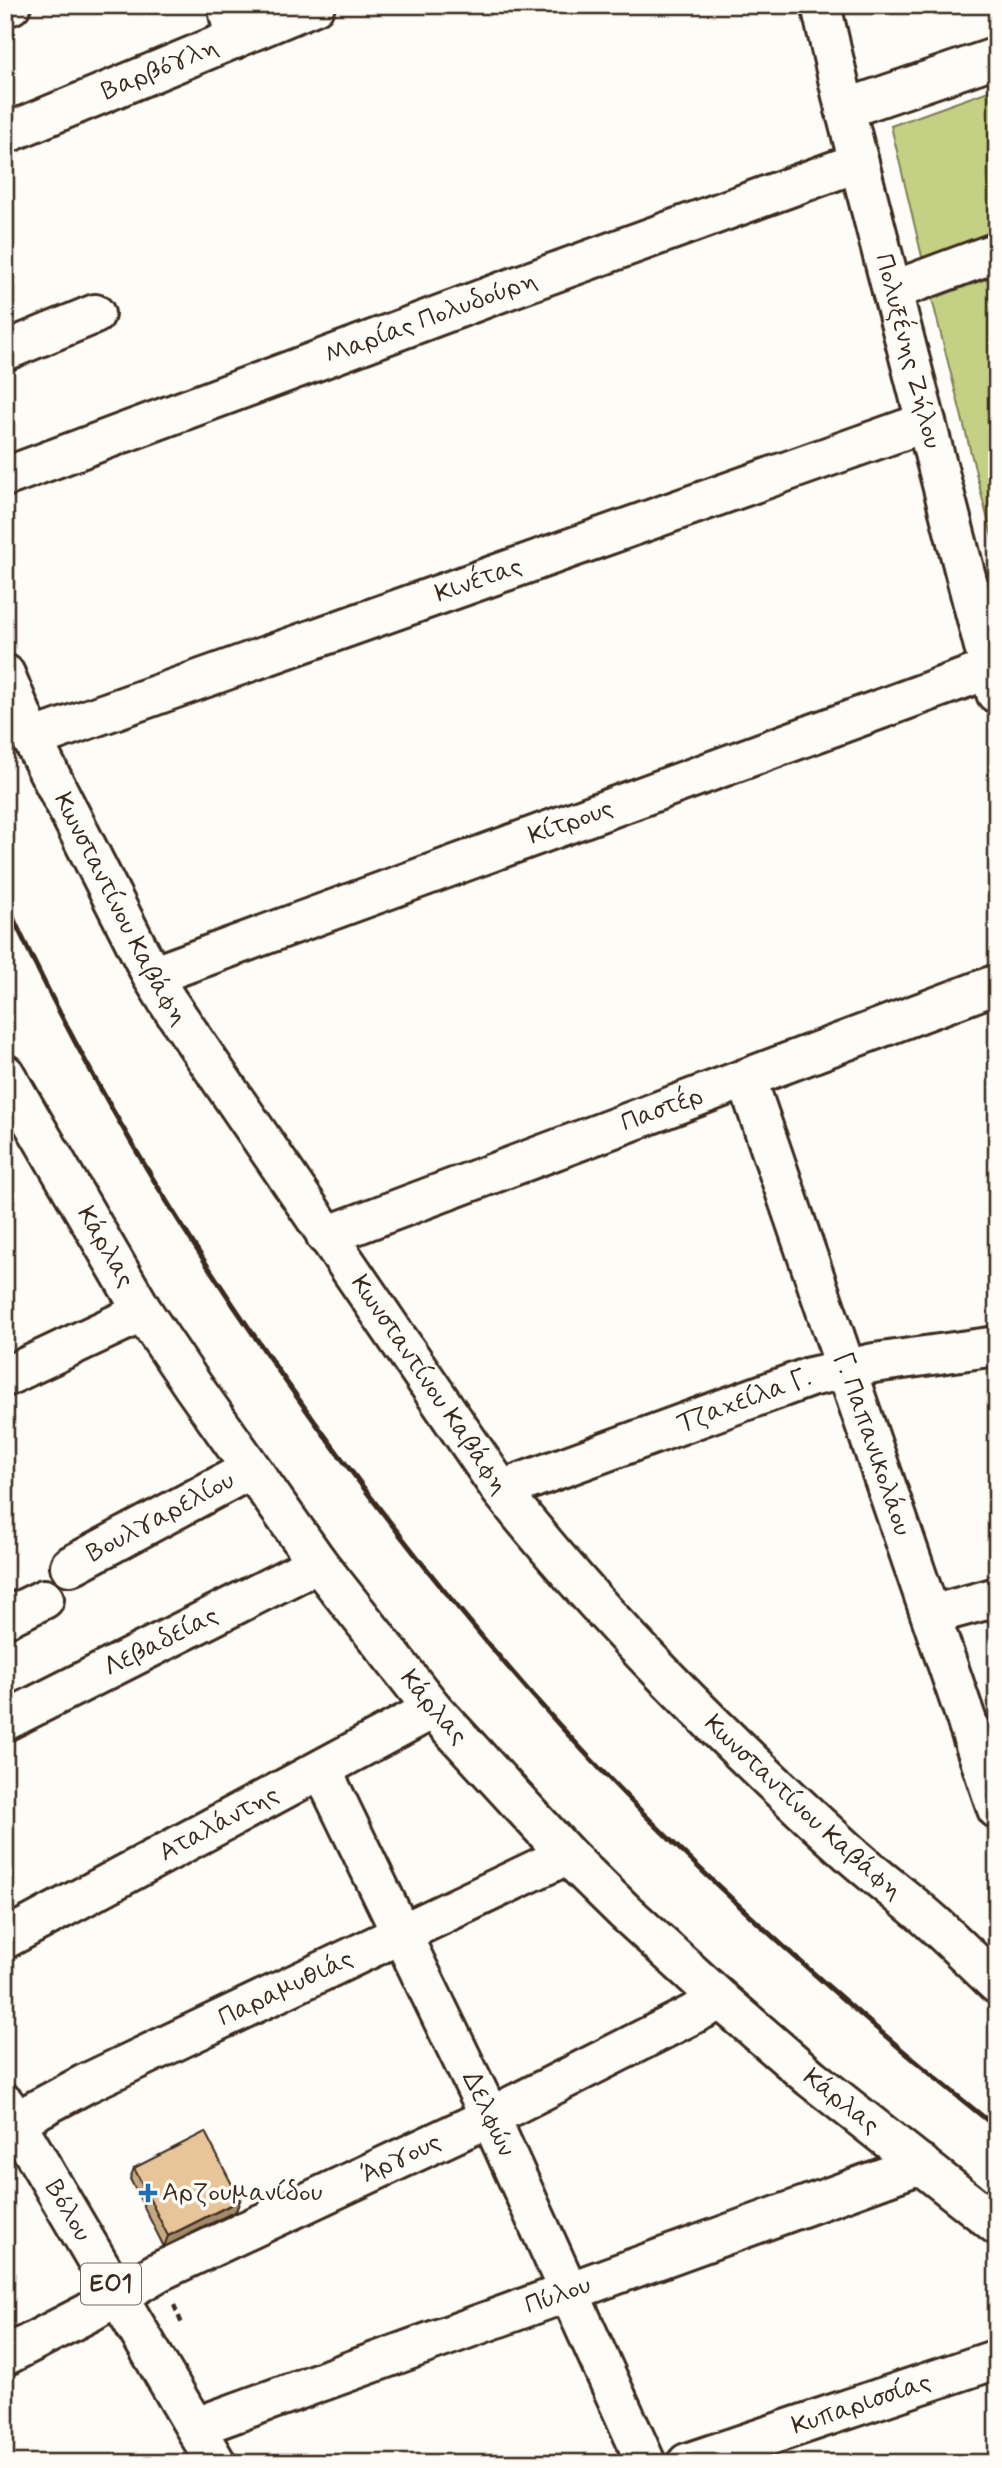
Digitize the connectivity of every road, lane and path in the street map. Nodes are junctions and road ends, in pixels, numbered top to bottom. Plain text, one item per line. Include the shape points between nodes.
1 (10, 5) edge
2 (315, 5) edge
3 (821, 5) edge
4 (5, 7) edge
5 (231, 22) edge
6 (997, 57) edge
7 (845, 109) junction
8 (5, 134) edge
9 (859, 162) junction
10 (997, 252) edge
11 (892, 290) junction
12 (95, 314) dead end
13 (5, 351) edge
14 (926, 422) junction
15 (5, 477) edge
16 (5, 674) edge
17 (993, 682) edge
18 (32, 739) junction
19 (152, 976) junction
20 (997, 984) edge
21 (5, 1074) edge
22 (747, 1080) junction
23 (326, 1236) junction
24 (143, 1311) junction
25 (997, 1346) edge
26 (847, 1368) junction
27 (5, 1377) edge
28 (251, 1469) junction
29 (501, 1490) junction
30 (318, 1563) junction
31 (69, 1566) dead end
32 (997, 1597) edge
33 (44, 1599) dead end
34 (931, 1615) junction
35 (5, 1618) edge
36 (433, 1709) junction
37 (5, 1721) edge
38 (322, 1770) junction
39 (997, 1809) edge
40 (568, 1855) junction
41 (401, 1935) junction
42 (5, 1940) edge
43 (997, 1984) edge
44 (721, 2000) junction
45 (490, 2116) junction
46 (9, 2117) edge
47 (921, 2164) junction
48 (997, 2225) edge
49 (570, 2294) junction
50 (118, 2296) junction
51 (5, 2356) edge
52 (997, 2359) edge
53 (196, 2427) junction
54 (216, 2463) edge
55 (646, 2463) edge
56 (687, 2463) edge

1 - 4 street
2 - 5 street, Βαρβόγλη
3 - 7 street, Πολυξένης Ζήλου
5 - 8 street, Βαρβόγλη
6 - 7 street
7 - 9 street, Πολυξένης Ζήλου
9 - 11 street, Πολυξένης Ζήλου
9 - 15 street, Μαρίας Πολυδούρη
10 - 11 street
11 - 14 street, Πολυξένης Ζήλου
12 - 13 street
14 - 17 street, Πολυξένης Ζήλου
14 - 18 street, Κινέτας
16 - 18 street, Κωνσταντίνου Καβάφη
17 - 19 street, Κίτρους
18 - 19 street, Κωνσταντίνου Καβάφη
19 - 23 street, Κωνσταντίνου Καβάφη
20 - 22 street, Παστέρ
21 - 24 street, Κάρλας
22 - 23 street, Παστέρ
22 - 26 street, Γ. Παπανικολάου
23 - 29 street, Κωνσταντίνου Καβάφη
24 - 27 street
24 - 28 street, Κάρλας
25 - 26 street, Τζαχείλα Γ.
26 - 29 street, Τζαχείλα Γ. via 810,1377
26 - 34 street, Γ. Παπανικολάου
28 - 30 street, Κάρλας
28 - 31 street, Βουλγαρελίου
29 - 43 street, Κωνσταντίνου Καβάφη via 557,1559 710,1720 849,1853
30 - 36 street, Κάρλας
30 - 37 street, Λεβαδείας
32 - 34 street
33 - 35 street
34 - 39 street, Γ. Παπανικολάου
36 - 38 street, Αταλάντης
36 - 40 street, Κάρλας
38 - 41 street, Δελφών
38 - 42 street, Αταλάντης
40 - 41 street, Παραμυθιάς
40 - 44 street, Κάρλας
41 - 45 street, Δελφών
41 - 46 street, Παραμυθιάς
44 - 45 street, Άργους
44 - 47 street, Κάρλας
45 - 49 street, Δελφών
45 - 50 street, Άργους via 158,2272
46 - 50 street, Βόλου / ΕΟ1
47 - 48 street, Κάρλας
47 - 49 street, Πύλου
49 - 53 street, Πύλου
49 - 55 street, Δελφών
50 - 51 street, Άργους
50 - 53 street, Βόλου / ΕΟ1
52 - 56 street, Κυπαρισσίας
53 - 54 street, Βόλου / ΕΟ1

